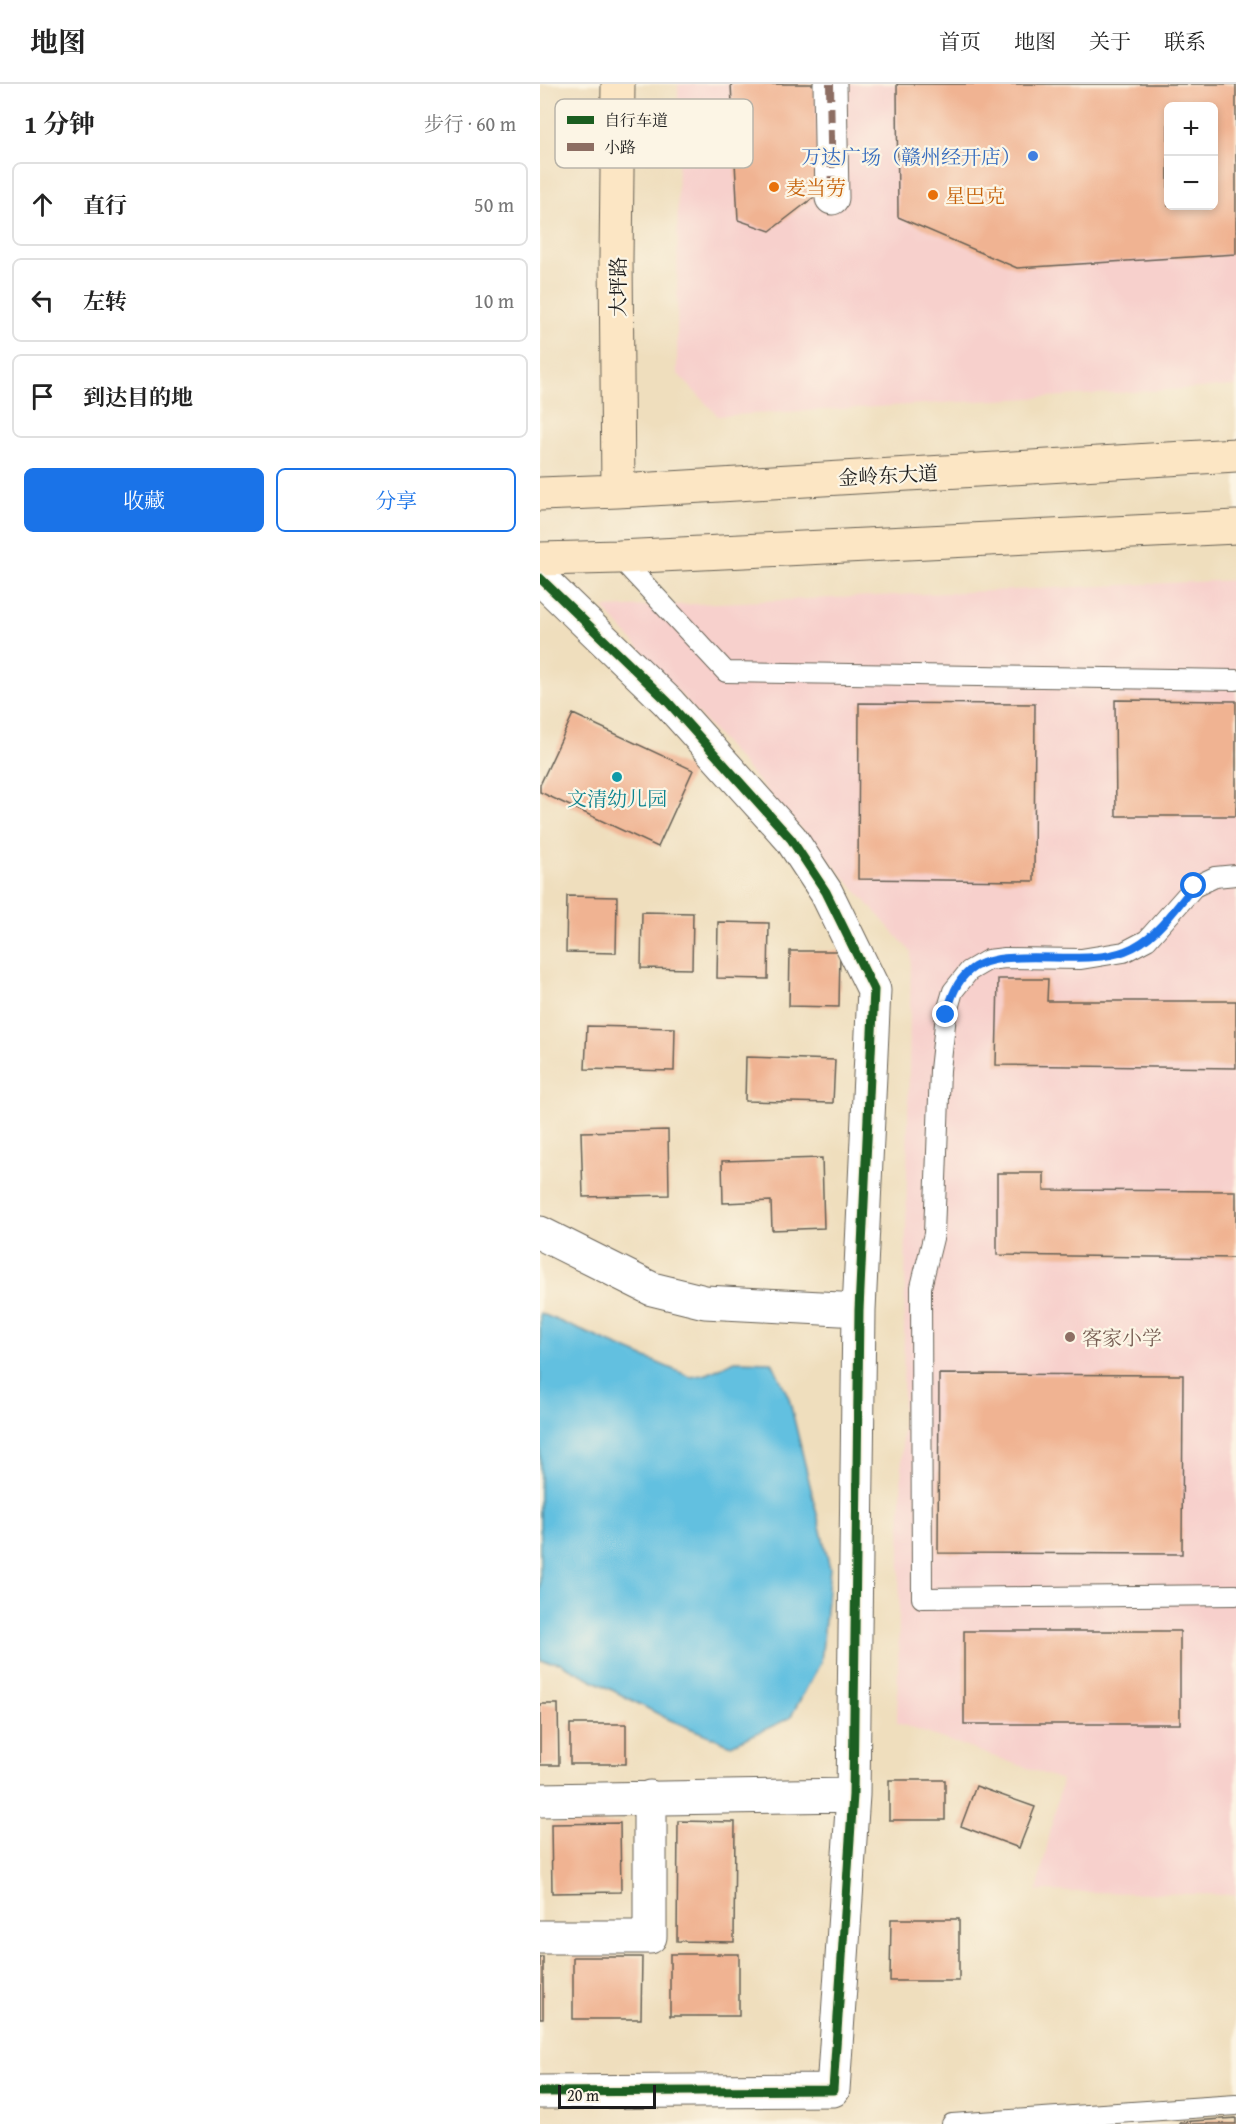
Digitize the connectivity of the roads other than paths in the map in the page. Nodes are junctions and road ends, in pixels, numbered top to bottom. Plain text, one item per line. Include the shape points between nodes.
1 (618, 84) edge
2 (830, 84) edge
3 (618, 99) edge
4 (617, 168) edge
5 (832, 198) dead end
6 (1236, 455) edge
7 (618, 491) junction
8 (540, 494) edge
9 (1236, 526) edge
10 (619, 557) junction
11 (540, 560) edge
12 (540, 578) edge
13 (1236, 680) edge
14 (1236, 875) edge
15 (540, 1233) edge
16 (859, 1310) junction
17 (1236, 1594) edge
18 (853, 1796) junction
19 (650, 1797) junction
20 (540, 1800) edge
21 (540, 1937) edge
22 (540, 2092) edge
23 (1236, 2105) edge
24 (952, 2124) edge

1 - 3 main road, 大坪路
2 - 5 street
4 - 7 main road, 大坪路
6 - 7 main road, 金岭东大道
7 - 8 main road, 金岭东大道
9 - 10 main road
10 - 11 main road
10 - 13 lane via 726,672
12 - 16 street via 668,702 791,839 826,892 874,990
14 - 17 lane via 1215,877 1194,886 1147,940 1124,952 1081,959 988,960 969,971 953,991 946,1015 940,1070 934,1234 921,1287 922,1598
15 - 16 street via 663,1292 705,1302
16 - 18 street
18 - 19 street
18 - 22 street via 833,2090
19 - 20 street
19 - 21 street via 650,1937
23 - 24 lane

